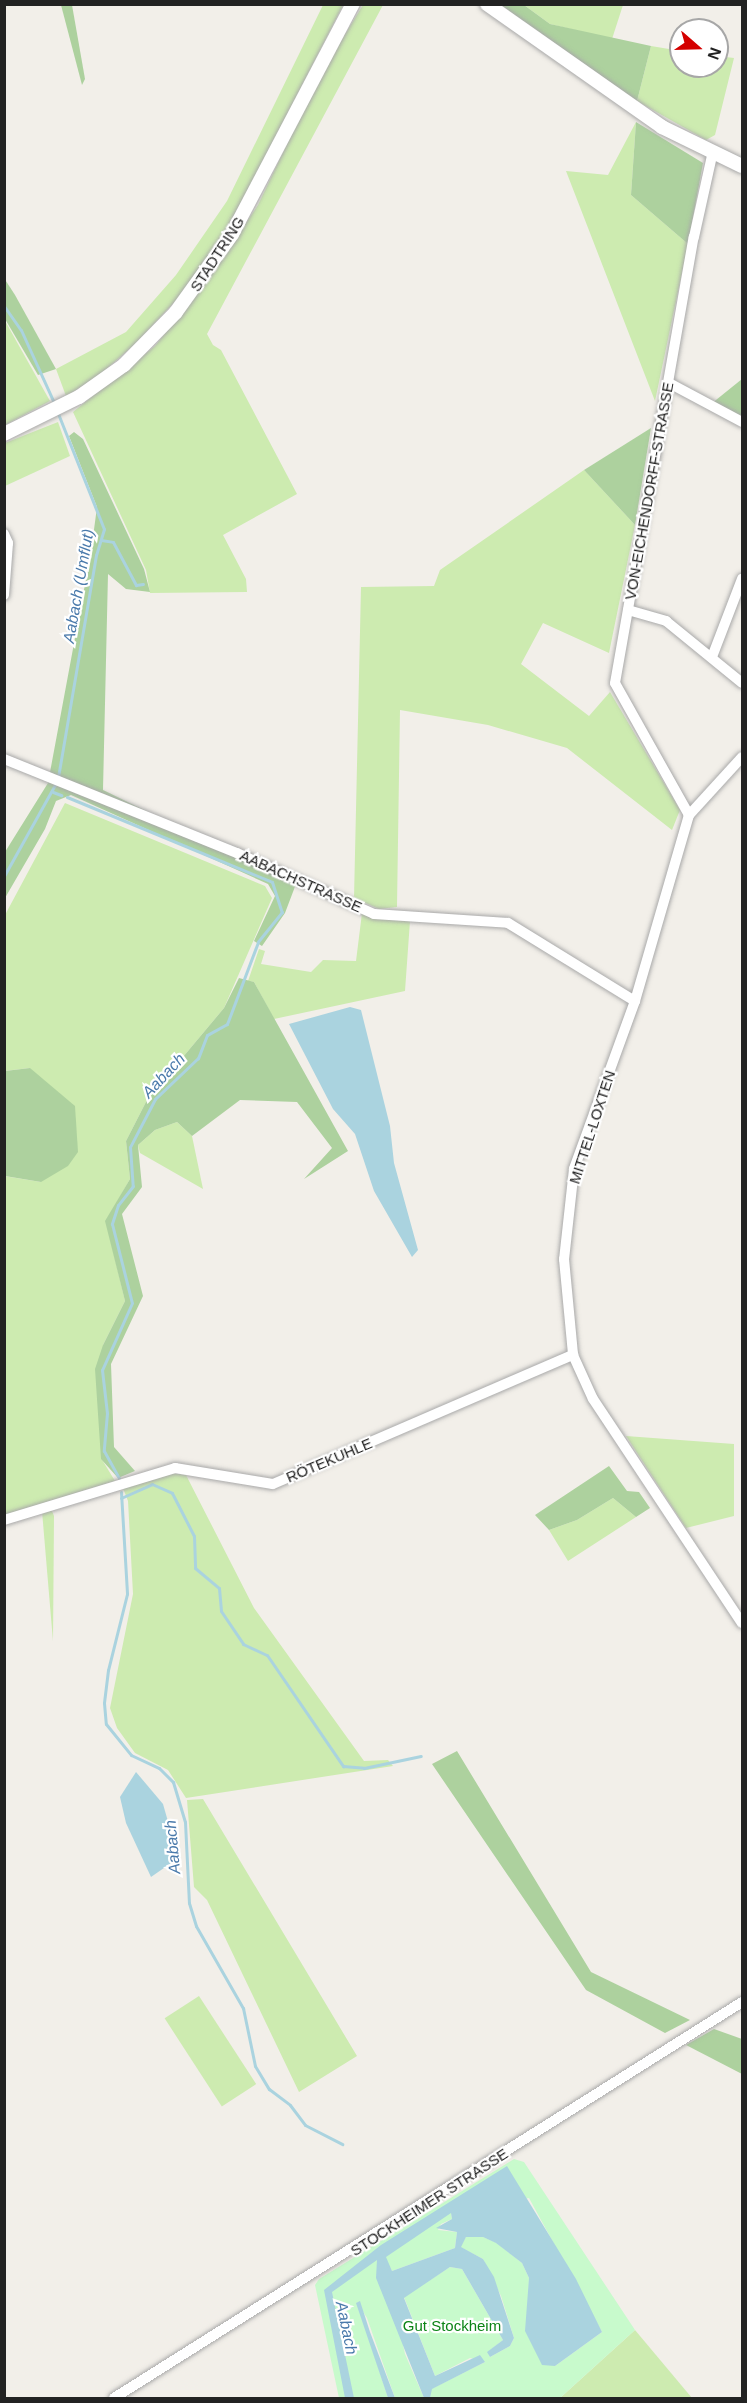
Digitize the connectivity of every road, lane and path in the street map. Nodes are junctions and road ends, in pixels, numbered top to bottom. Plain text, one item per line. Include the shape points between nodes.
1 (353, 4) edge
2 (487, 4) edge
3 (713, 151) junction
4 (742, 166) edge
5 (669, 383) junction
6 (742, 422) edge
7 (4, 434) edge
8 (4, 534) edge
9 (742, 579) edge
10 (4, 595) edge
11 (627, 610) junction
12 (712, 657) junction
13 (742, 683) edge
14 (742, 757) edge
15 (4, 759) edge
16 (689, 816) junction
17 (635, 1001) junction
18 (573, 1355) junction
19 (4, 1520) edge
20 (742, 1623) edge
21 (742, 2002) edge
22 (114, 2398) edge

1 - 7 street, STADTRING via 232,234 207,273 150,341 79,398
2 - 3 street via 662,127
3 - 4 street
3 - 5 street, VON-EICHENDORFF-STRASSE
5 - 6 street
5 - 11 street, VON-EICHENDORFF-STRASSE
8 - 10 street via 8,543
9 - 12 street
11 - 12 street via 666,621
11 - 16 street, VON-EICHENDORFF-STRASSE via 615,683
12 - 13 street
14 - 16 street, MITTEL-LOXTEN
15 - 17 street, AABACHSTRASSE via 374,914 508,923
16 - 17 street, MITTEL-LOXTEN
17 - 18 street, MITTEL-LOXTEN via 573,1179 564,1259
18 - 19 street, RÖTEKUHLE via 273,1484 175,1468
18 - 20 street, MITTEL-LOXTEN via 593,1399
21 - 22 street, STOCKHEIMER STRASSE

